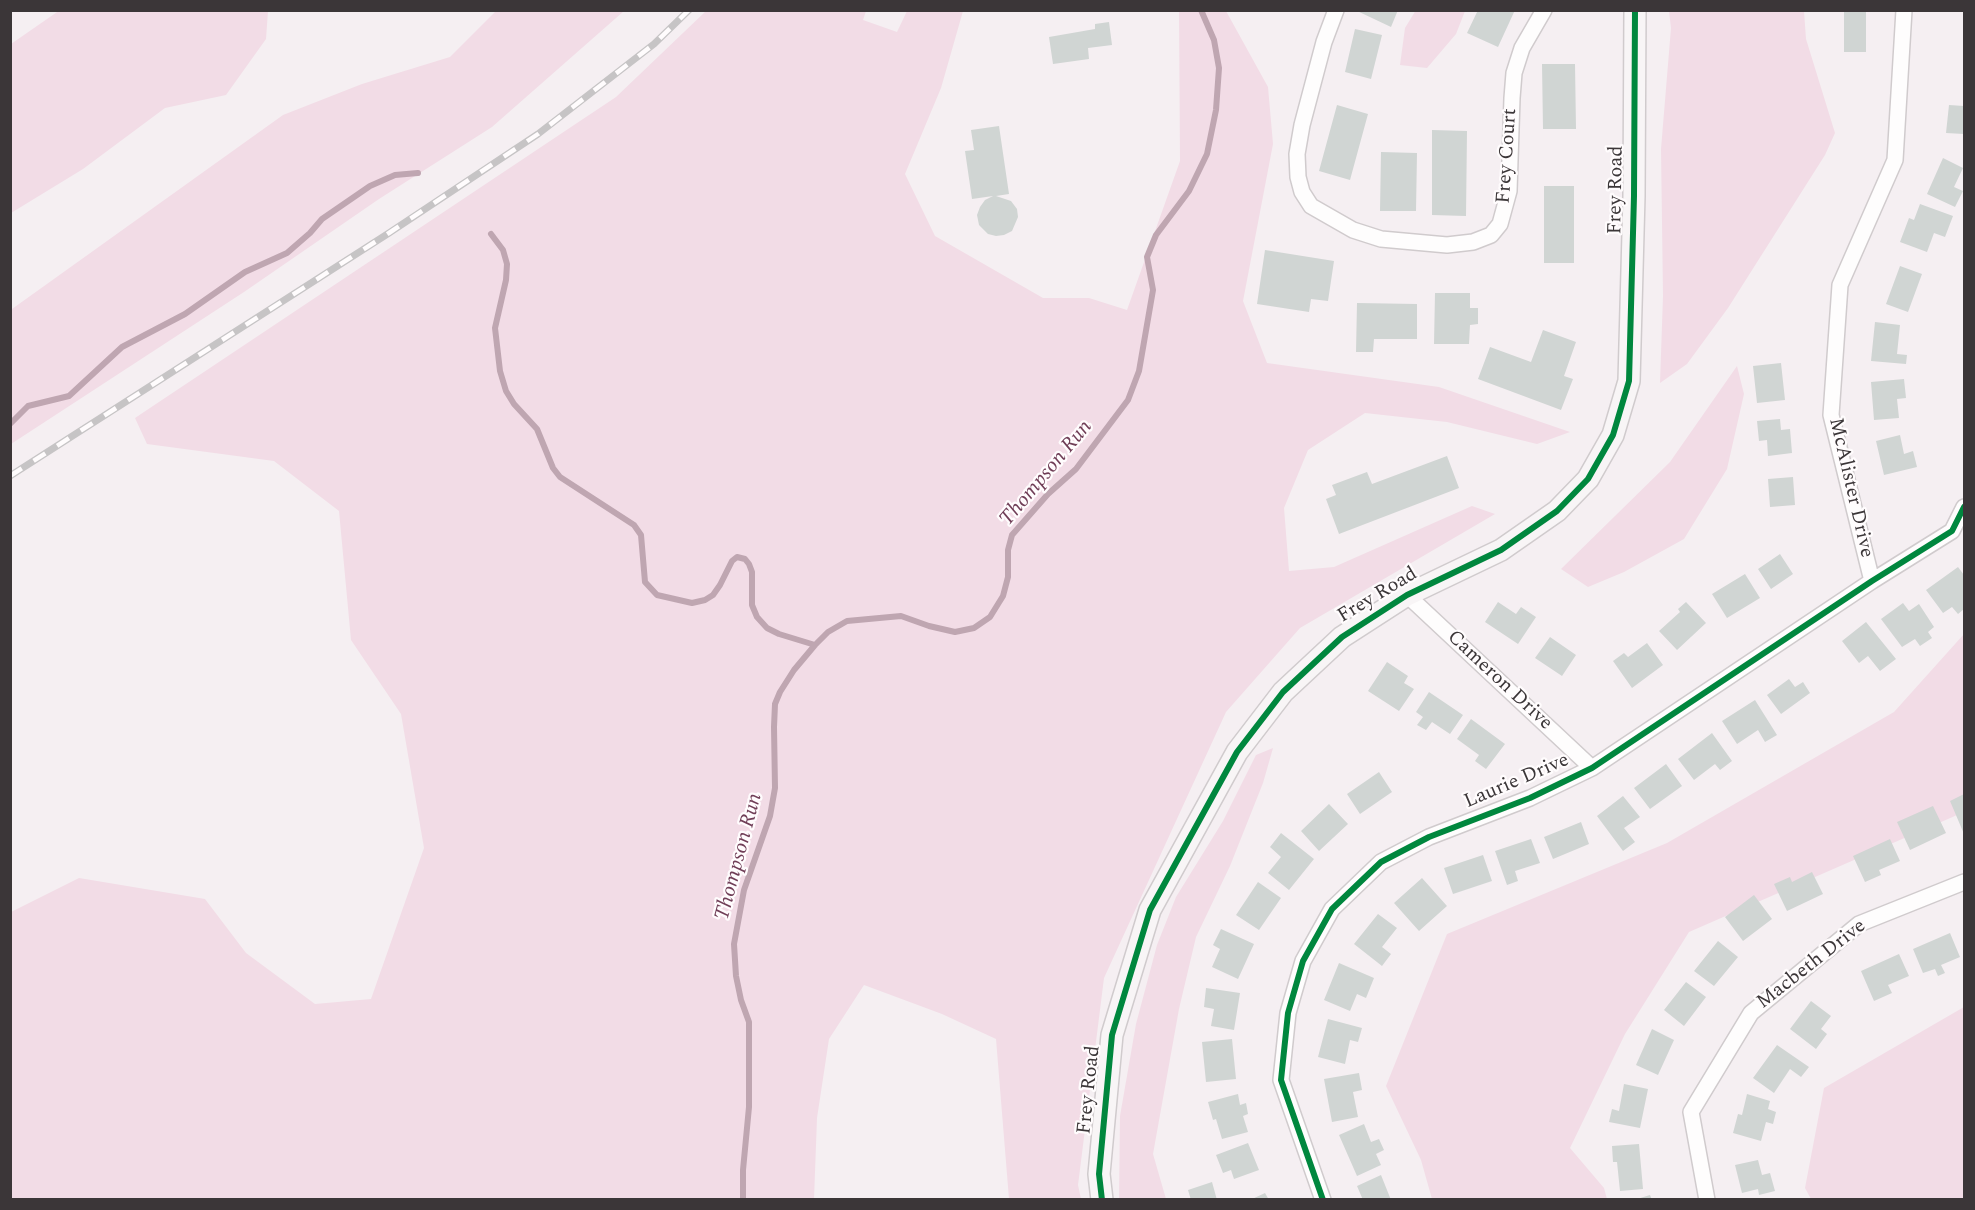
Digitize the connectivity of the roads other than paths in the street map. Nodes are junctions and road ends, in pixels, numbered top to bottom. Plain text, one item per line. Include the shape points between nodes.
1 (1336, 10) edge
2 (1544, 10) edge
3 (1635, 10) edge
4 (1904, 10) edge
5 (1965, 507) edge
6 (1872, 582) junction
7 (1407, 595) junction
8 (1592, 768) junction
9 (1965, 882) edge
10 (1102, 1200) edge
11 (1323, 1200) edge
12 (1707, 1200) edge

1 - 2 street, Frey Court via 1302,124 1297,154 1302,192 1311,206 1353,230 1381,239 1447,245 1491,235 1500,224 1509,191 1515,73 1522,48
3 - 7 street, Frey Road via 1629,381 1613,435 1588,479 1557,510 1501,550
4 - 6 street, McAlister Drive via 1895,159 1840,285 1831,415
5 - 6 street, Laurie Drive via 1952,531
6 - 8 street, Laurie Drive
7 - 8 street, Cameron Drive
7 - 10 street, Frey Road via 1342,637 1283,692 1237,752 1150,910 1112,1035 1099,1174
8 - 11 street, Laurie Drive via 1530,798 1429,837 1381,862 1332,909 1303,961 1288,1013 1281,1080
9 - 12 street, Macbeth Drive via 1859,924 1751,1012 1691,1112

